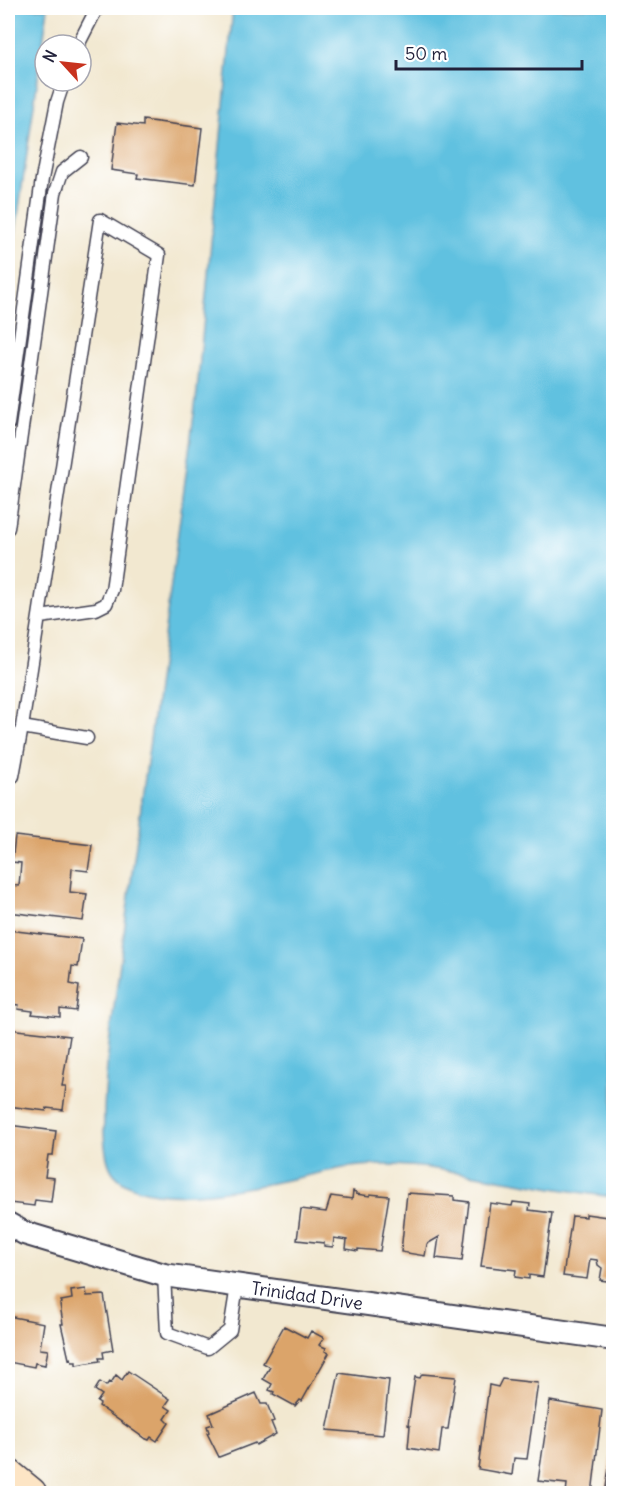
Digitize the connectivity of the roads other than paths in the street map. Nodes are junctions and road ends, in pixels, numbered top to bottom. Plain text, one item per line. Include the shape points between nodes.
1 (97, 8) edge
2 (84, 33) edge
3 (60, 93) edge
4 (81, 157) dead end
5 (8, 424) edge
6 (8, 528) edge
7 (40, 616) junction
8 (22, 727) junction
9 (87, 738) dead end
10 (8, 778) edge
11 (8, 1224) edge
12 (164, 1275) junction
13 (237, 1286) junction
14 (614, 1339) edge
15 (8, 1476) edge
16 (30, 1494) edge

1 - 2 lane
3 - 5 lane via 42,179
4 - 6 lane via 62,172 55,193
7 - 7 lane via 96,609 106,604 112,590 159,255 100,220
7 - 8 lane
8 - 9 lane
8 - 10 lane via 13,776
11 - 12 street, Trinidad Drive via 24,1233
12 - 13 street, Trinidad Drive
12 - 13 lane via 167,1333 208,1348 230,1330
13 - 14 street, Trinidad Drive
15 - 16 street

